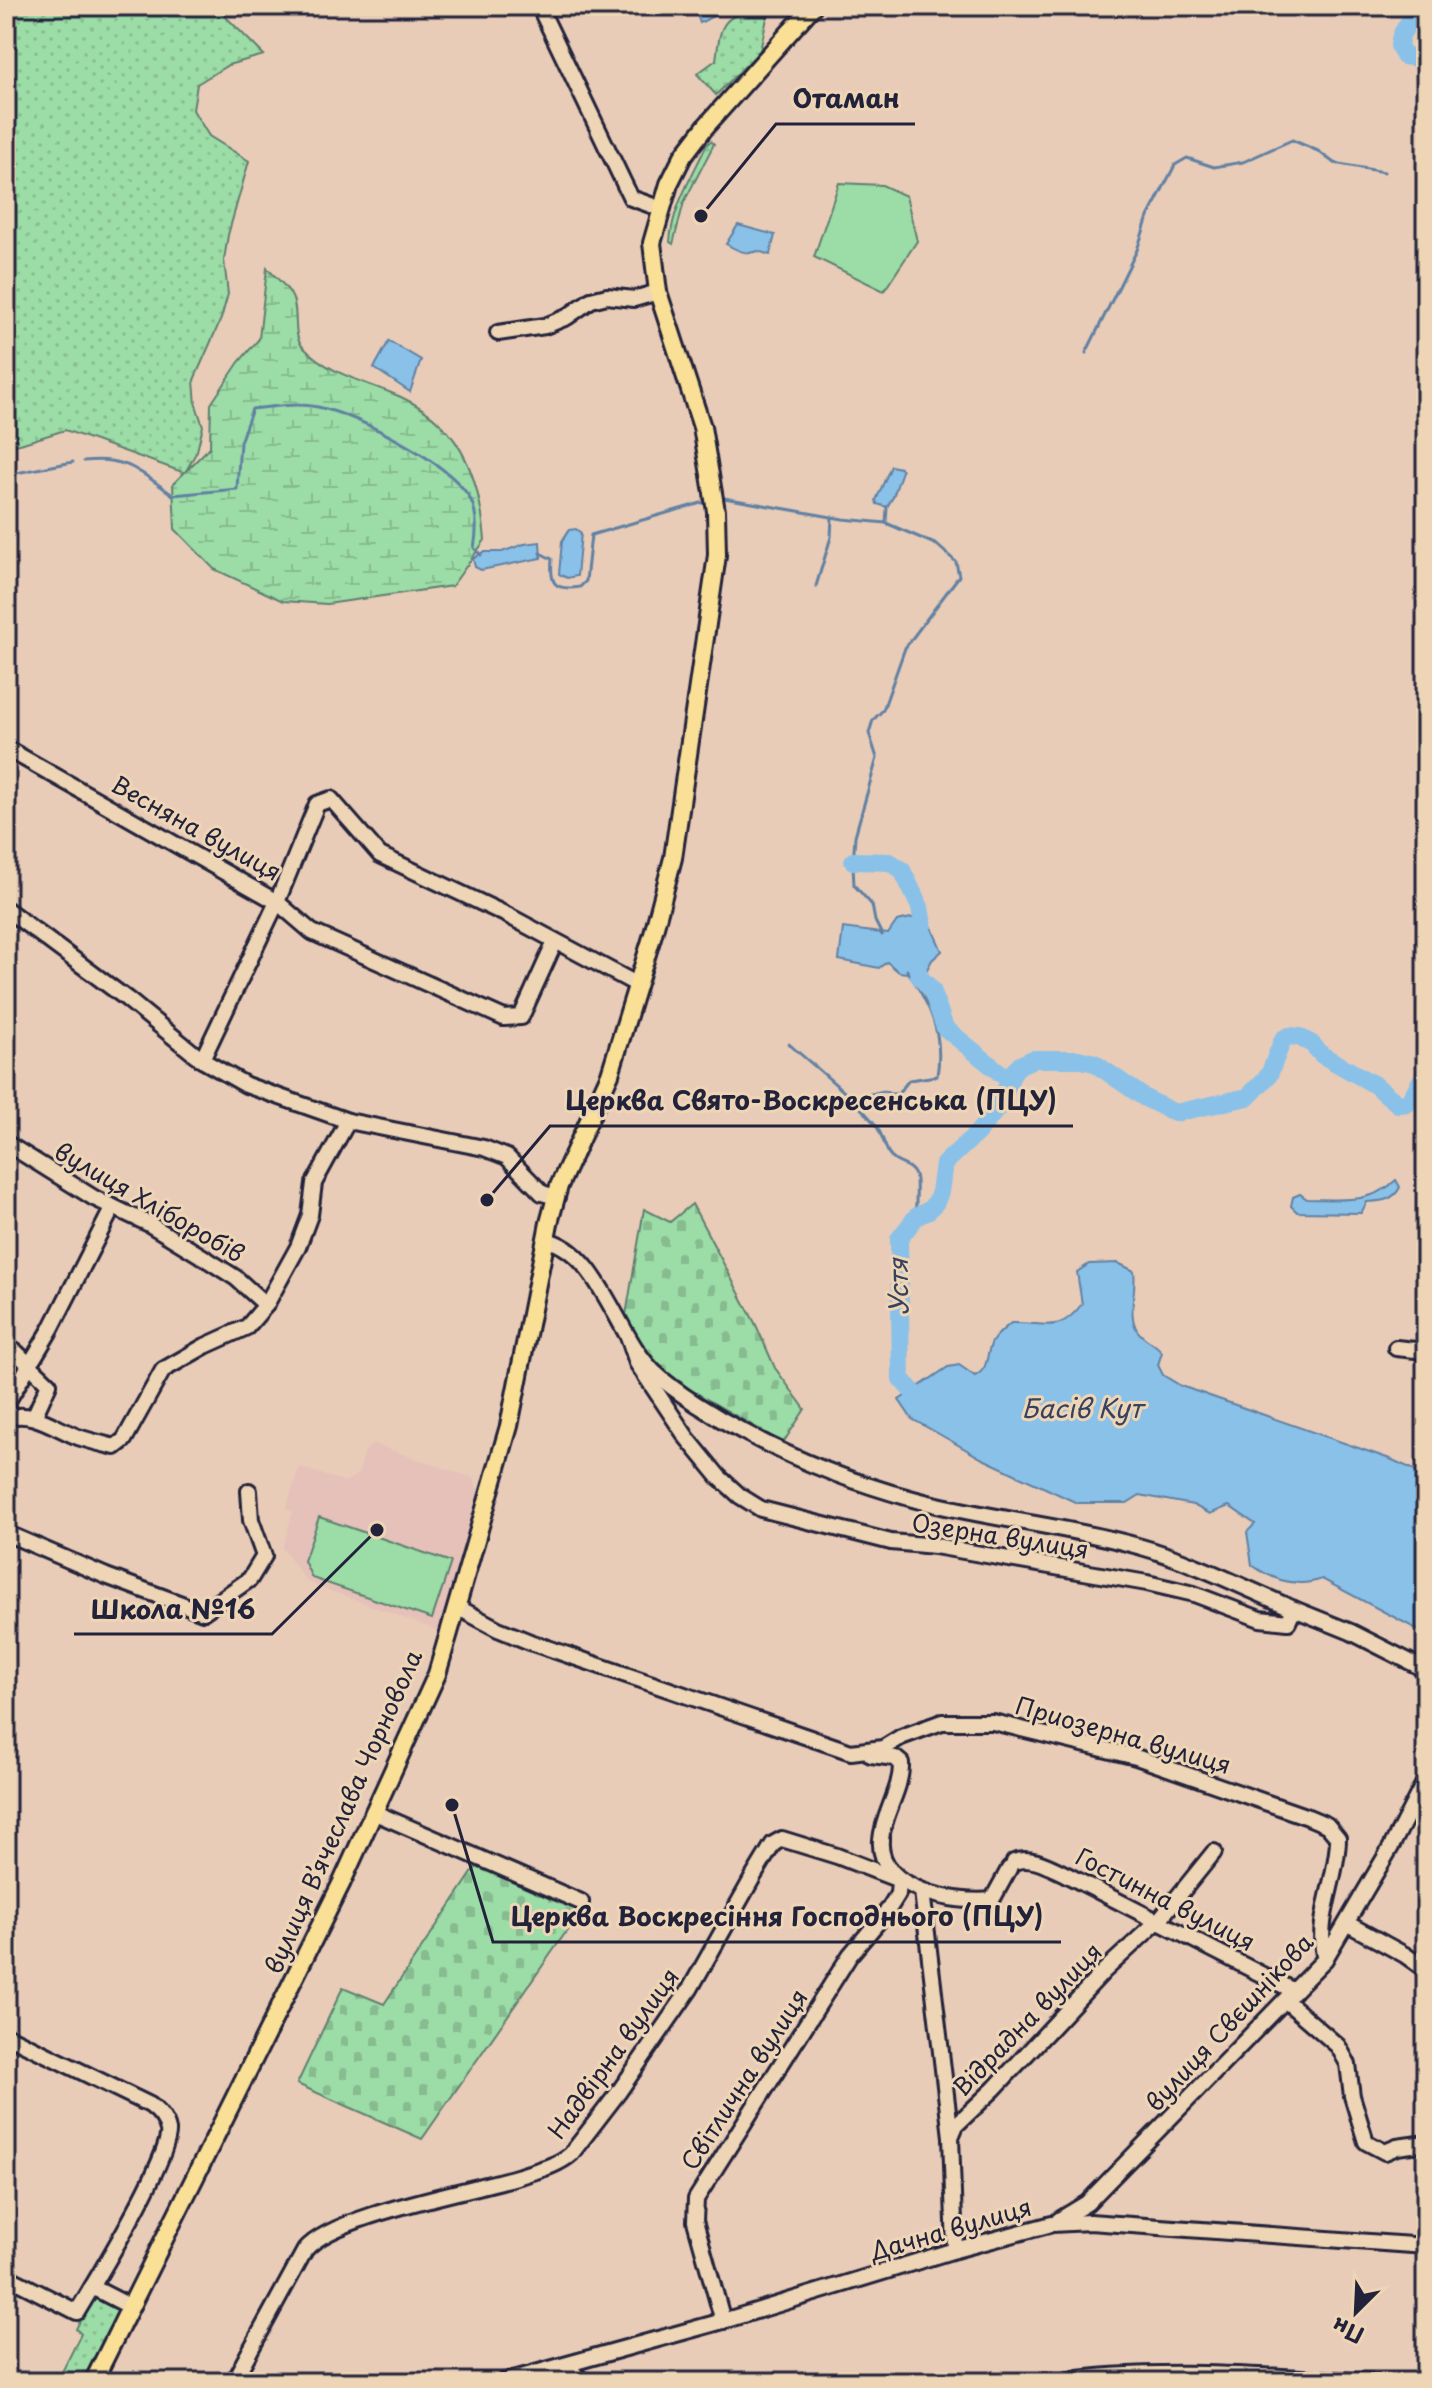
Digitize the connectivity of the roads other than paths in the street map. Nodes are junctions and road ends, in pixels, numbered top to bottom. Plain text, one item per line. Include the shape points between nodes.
1 (539, 6) edge
2 (813, 6) edge
3 (662, 209) junction
4 (658, 292) junction
5 (498, 333) dead end
6 (6, 748) edge
7 (277, 902) junction
8 (6, 909) edge
9 (555, 942) junction
10 (638, 985) junction
11 (202, 1060) junction
12 (348, 1121) junction
13 (6, 1143) edge
14 (556, 1197) junction
15 (113, 1207) junction
16 (546, 1240) junction
17 (266, 1305) junction
18 (629, 1339) junction
19 (6, 1346) edge
20 (1396, 1348) dead end
21 (1426, 1351) edge
22 (28, 1364) junction
23 (6, 1404) edge
24 (34, 1417) junction
25 (6, 1418) edge
26 (249, 1491) dead end
27 (6, 1533) edge
28 (457, 1607) junction
29 (1294, 1609) junction
30 (1426, 1670) edge
31 (851, 1752) junction
32 (1426, 1779) edge
33 (373, 1812) junction
34 (1214, 1852) dead end
35 (899, 1880) junction
36 (922, 1891) junction
37 (581, 1902) dead end
38 (1159, 1920) junction
39 (1348, 1924) junction
40 (1325, 1959) junction
41 (1426, 1970) edge
42 (1290, 1996) junction
43 (6, 2035) edge
44 (951, 2137) junction
45 (1426, 2143) edge
46 (1052, 2224) junction
47 (1426, 2246) edge
48 (955, 2250) junction
49 (6, 2276) edge
50 (92, 2287) junction
51 (131, 2307) junction
52 (723, 2321) junction
53 (568, 2365) junction
54 (93, 2382) edge
55 (233, 2382) edge
56 (503, 2382) edge
57 (586, 2382) edge
58 (1054, 2382) edge
59 (1375, 2382) edge

1 - 3 street via 631,198
2 - 3 main road, вулиця Вʼячеслава Чорновола via 683,156
3 - 4 main road, вулиця Вʼячеслава Чорновола via 652,243
4 - 5 street via 634,299 591,300 545,326
4 - 10 main road, вулиця Вʼячеслава Чорновола via 702,427 716,511 717,555 673,858
6 - 7 street, Весняна вулиця
7 - 9 street via 312,932 504,1018 521,1017
7 - 9 street, Весняна вулиця via 317,804 331,799 380,855
7 - 11 street
8 - 11 street
9 - 10 street, Весняна вулиця
10 - 14 main road, вулиця Вʼячеслава Чорновола via 610,1074
11 - 12 street via 246,1085
12 - 14 street via 484,1148 507,1157 542,1193
12 - 17 street via 314,1183 298,1247
13 - 15 street, вулиця Хліборобів
14 - 16 main road, вулиця Вʼячеслава Чорновола
15 - 17 street, вулиця Хліборобів via 236,1278
15 - 22 street
16 - 18 street via 561,1243 589,1272
16 - 28 main road, вулиця Вʼячеслава Чорновола via 509,1426
17 - 24 street via 247,1327 163,1370 115,1447
18 - 29 street via 653,1371 707,1410 841,1477 914,1499 1138,1546
18 - 29 street, Озерна вулиця via 637,1363 687,1438 719,1477 761,1509 891,1542 1194,1594 1260,1619 1288,1622
19 - 22 street
20 - 21 street
22 - 23 street
22 - 24 street via 49,1384
24 - 25 street
26 - 27 street via 251,1520 264,1556 250,1579 203,1612
28 - 31 street via 530,1642
28 - 33 main road, вулиця Вʼячеслава Чорновола via 430,1692
29 - 30 street
31 - 35 street via 901,1763 881,1838 883,1858
31 - 40 street, Приозерна вулиця via 883,1748 942,1722 993,1722 1136,1757 1327,1825 1338,1838 1338,1855 1321,1944
32 - 39 street, вулиця Свєшнікова
33 - 37 street
33 - 51 main road, вулиця Вʼячеслава Чорновола
34 - 38 street, Відрадна вулиця
35 - 36 street, Гостинна вулиця
35 - 52 street, Світлична вулиця via 888,1910 850,1955 696,2199 695,2221
35 - 55 street, Надвірна вулиця via 782,1839 773,1844 696,1979 571,2154 562,2162 499,2183 327,2231 305,2250
36 - 38 street, Гостинна вулиця via 992,1900 1012,1866 1029,1860
36 - 44 street
38 - 42 street, Гостинна вулиця
38 - 44 street, Відрадна вулиця via 956,2125
39 - 40 street, вулиця Свєшнікова
39 - 41 street
40 - 42 street, вулиця Свєшнікова
42 - 45 street, Гостинна вулиця via 1338,2046 1348,2064 1366,2142 1385,2152
42 - 46 street, вулиця Свєшнікова via 1087,2203
43 - 50 street via 150,2105 168,2130 155,2169
44 - 48 street
46 - 47 street, Дачна вулиця via 1090,2222
46 - 48 street, Дачна вулиця
48 - 52 street, Дачна вулиця
49 - 50 street via 77,2312
50 - 51 street
51 - 54 main road, вулиця Вʼячеслава Чорновола
52 - 53 street, Дачна вулиця
53 - 56 street, Дачна вулиця
53 - 57 street
58 - 59 street via 1167,2373

